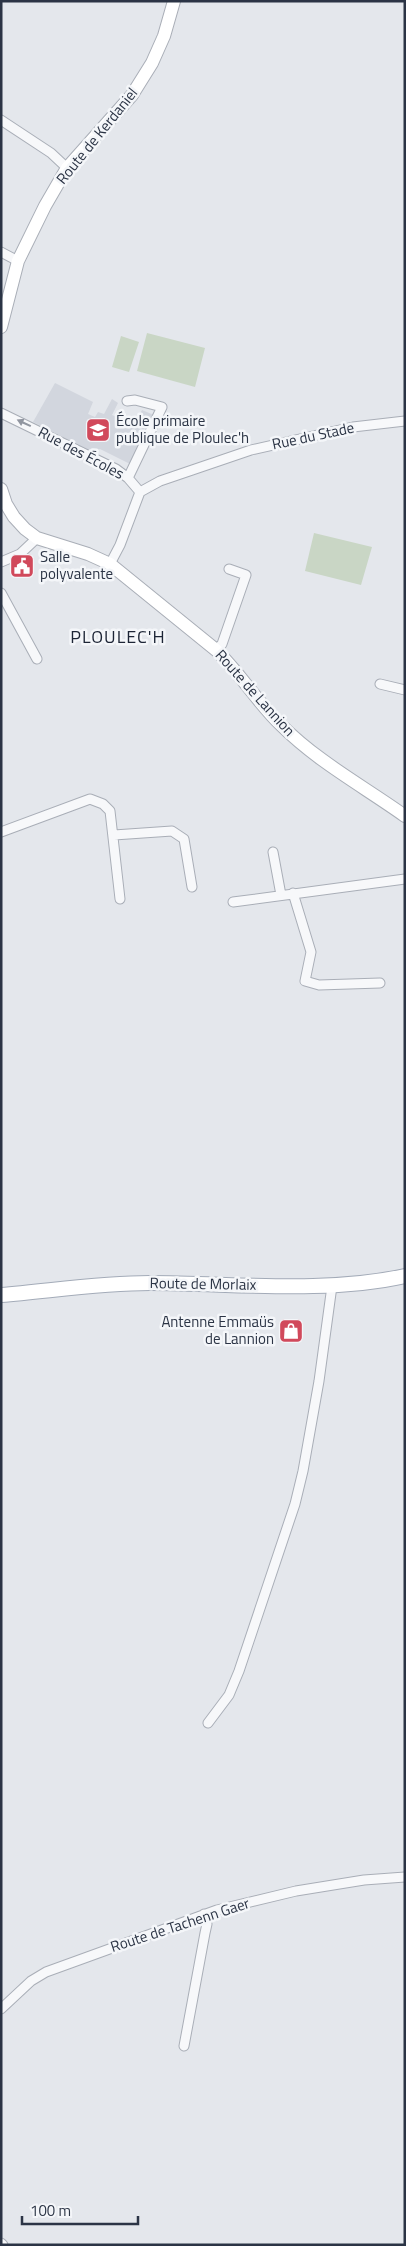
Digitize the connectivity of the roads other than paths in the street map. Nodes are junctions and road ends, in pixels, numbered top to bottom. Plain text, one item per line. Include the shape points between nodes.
1 (174, 1) edge
2 (1, 120) edge
3 (67, 168) junction
4 (1, 252) edge
5 (18, 261) junction
6 (1, 327) edge
7 (127, 401) dead end
8 (1, 412) edge
9 (405, 421) edge
10 (128, 478) junction
11 (1, 489) edge
12 (140, 492) junction
13 (37, 538) junction
14 (1, 562) edge
15 (110, 564) junction
16 (229, 569) dead end
17 (1, 593) edge
18 (216, 650) junction
19 (37, 659) dead end
20 (380, 684) dead end
21 (405, 690) edge
22 (405, 816) edge
23 (1, 832) edge
24 (114, 835) junction
25 (273, 852) dead end
26 (405, 879) edge
27 (192, 887) dead end
28 (293, 893) junction
29 (281, 895) junction
30 (120, 899) dead end
31 (233, 902) dead end
32 (380, 983) dead end
33 (405, 1276) edge
34 (332, 1286) junction
35 (1, 1295) edge
36 (208, 1723) dead end
37 (405, 1877) edge
38 (204, 1914) junction
39 (1, 2009) edge
40 (184, 2046) dead end

1 - 3 street, Route de Kerdaniel via 164,36 149,69 132,94
2 - 3 street via 51,153
3 - 5 street, Route de Kerdaniel
4 - 5 street
5 - 6 street, Route de Kerdaniel
7 - 10 street via 162,407
10 -> 8 street, Rue des Écoles
9 - 12 street, Rue du Stade via 353,427 251,450 160,481
10 - 12 street, Rue des Écoles
11 - 13 street via 14,517
12 - 15 street
13 - 14 street via 20,554
13 - 15 street, Route de Lannion
15 - 18 street, Route de Lannion
16 - 18 street via 246,575 222,644
17 - 19 street
18 - 22 street, Route de Lannion via 280,725 354,784
20 - 21 street
23 - 24 street via 90,799 110,811
24 - 27 street via 172,831 184,839
24 - 30 street
25 - 29 street
26 - 28 street
28 - 29 street
28 - 32 street via 311,952 305,981 319,985
29 - 31 street
33 - 34 main road, Route de Morlaix
34 - 35 main road, Route de Morlaix via 147,1283
34 - 36 street via 309,1442 295,1504 239,1671 229,1696
37 - 38 street, Route de Tachenn Gaer via 296,1891
38 - 39 street, Route de Tachenn Gaer via 46,1972 31,1981
38 - 40 street via 207,1924

